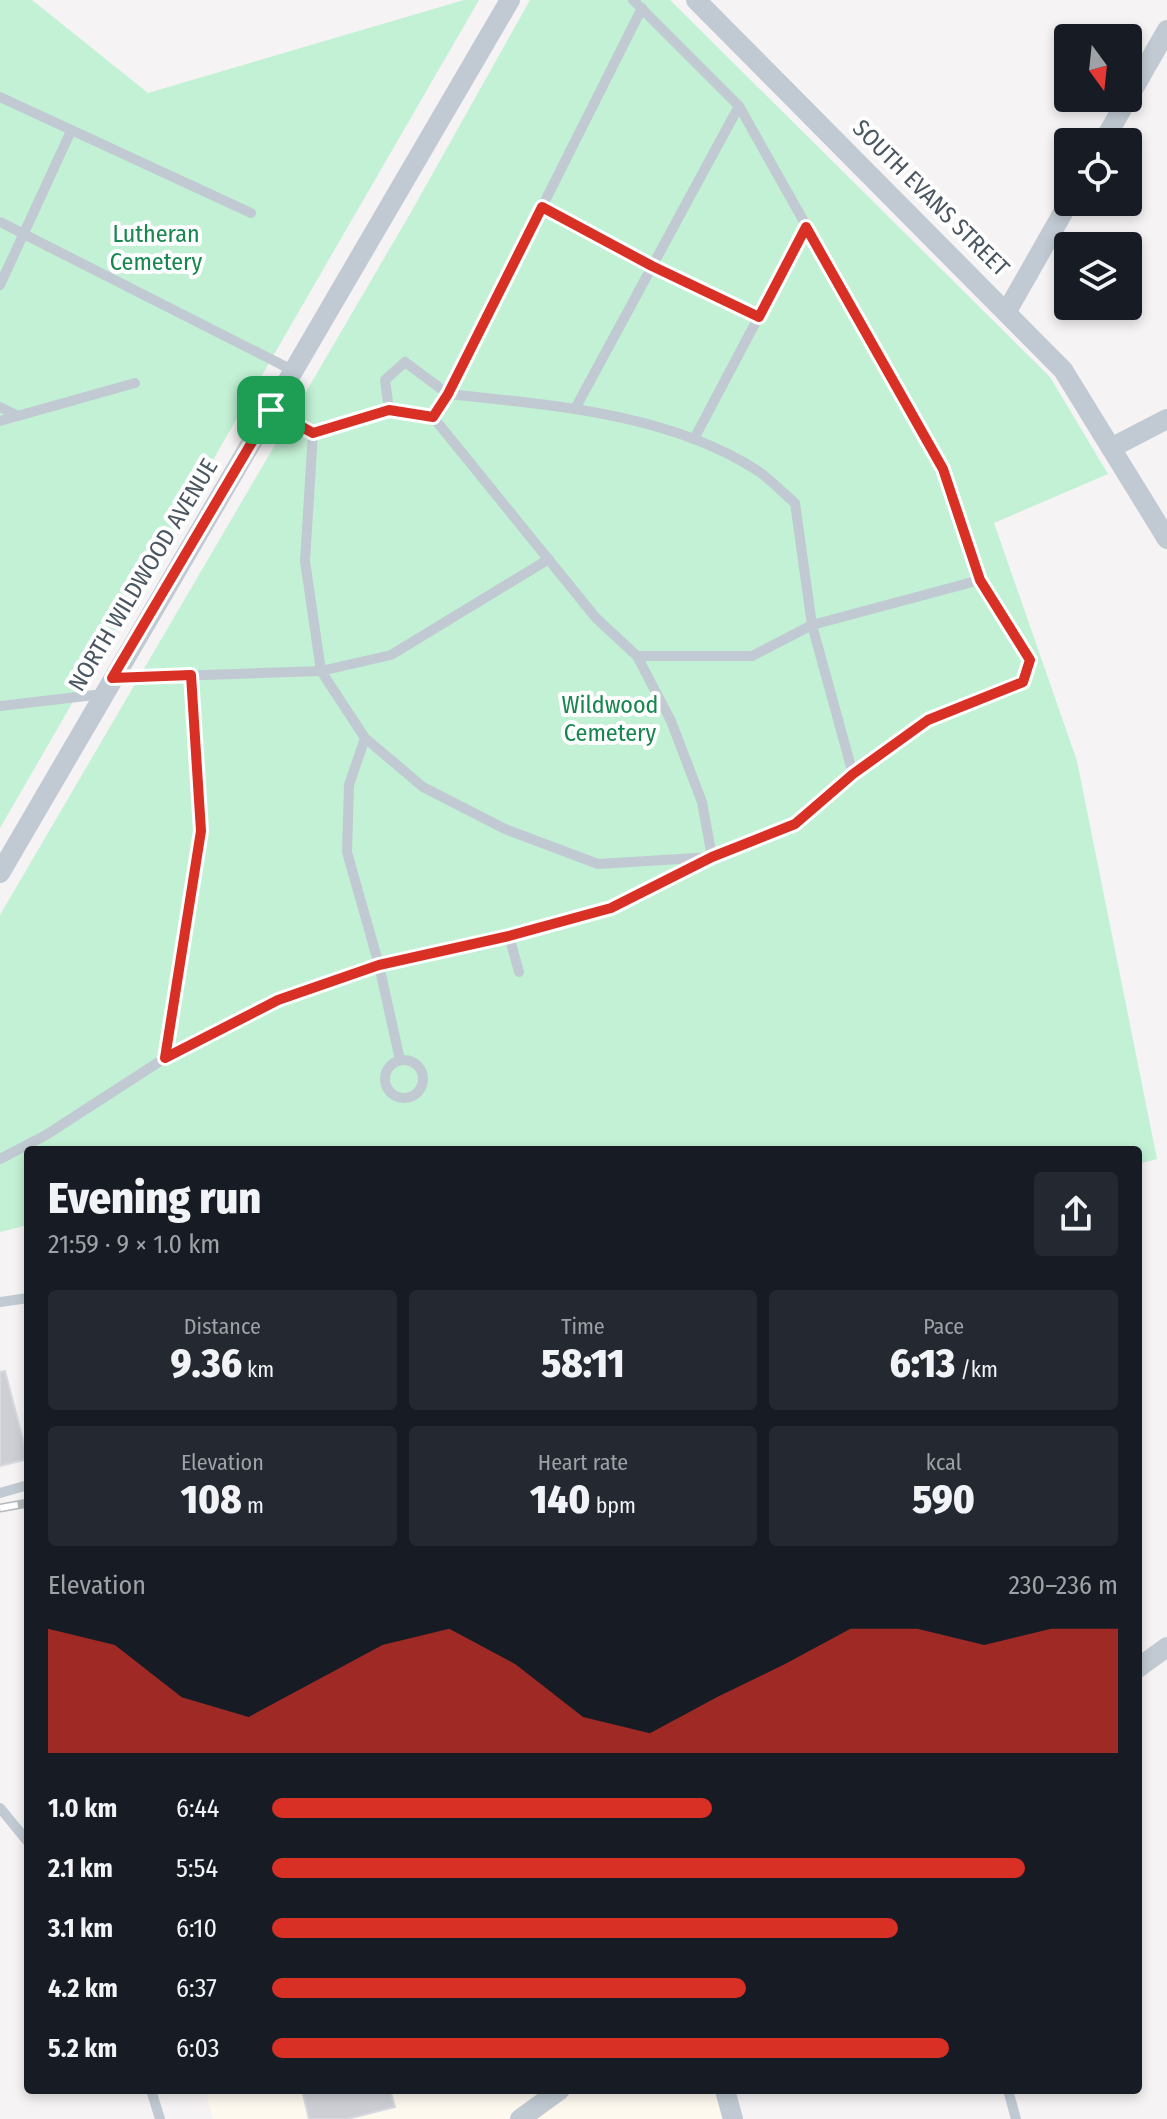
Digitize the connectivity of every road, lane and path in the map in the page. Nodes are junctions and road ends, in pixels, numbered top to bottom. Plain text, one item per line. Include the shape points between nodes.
1 (633, 0) edge
2 (696, 0) edge
3 (503, 5) edge
4 (642, 8) junction
5 (1167, 30) edge
6 (0, 97) edge
7 (739, 106) junction
8 (1111, 128) edge
9 (71, 131) junction
10 (542, 207) junction
11 (251, 213) dead end
12 (1061, 216) edge
13 (0, 222) edge
14 (806, 227) junction
15 (23, 234) junction
16 (652, 266) junction
17 (0, 285) edge
18 (1007, 311) junction
19 (759, 317) junction
20 (294, 371) junction
21 (135, 383) dead end
22 (448, 394) junction
23 (0, 407) edge
24 (576, 407) junction
25 (271, 410) junction
26 (389, 410) junction
27 (18, 416) junction
28 (433, 417) junction
29 (1167, 419) edge
30 (0, 421) edge
31 (313, 433) junction
32 (694, 439) junction
33 (1111, 448) junction
34 (1167, 539) edge
35 (549, 559) junction
36 (980, 580) junction
37 (812, 625) junction
38 (637, 656) junction
39 (321, 671) junction
40 (191, 675) junction
41 (108, 686) junction
42 (0, 706) edge
43 (365, 738) junction
44 (853, 774) junction
45 (712, 857) junction
46 (0, 873) edge
47 (509, 936) junction
48 (379, 965) junction
49 (519, 972) dead end
50 (165, 1058) junction
51 (400, 1060) dead end
52 (24, 1146) edge
53 (25, 1146) edge
54 (0, 1159) edge
55 (24, 1299) edge
56 (0, 1302) edge
57 (24, 1486) edge
58 (0, 1493) edge
59 (1167, 1647) edge
60 (1142, 1665) edge
61 (0, 1808) edge
62 (24, 1837) edge
63 (152, 2094) edge
64 (554, 2094) edge
65 (726, 2094) edge
66 (1009, 2094) edge
67 (160, 2119) edge
68 (520, 2119) edge
69 (733, 2119) edge
70 (1016, 2119) edge

1 - 4 lane
2 - 18 street, SOUTH EVANS STREET
3 - 20 street, NORTH WILDWOOD AVENUE
4 - 7 lane
4 - 10 lane
5 - 8 street
6 - 9 lane
7 - 14 lane
7 - 16 lane
9 - 11 lane
9 - 15 lane
10 - 16 lane
10 - 22 lane
12 - 18 street
13 - 15 lane
14 - 19 lane
14 - 36 lane via 943,469
15 - 17 lane
15 - 20 lane
16 - 19 lane
16 - 24 lane
18 - 33 street, SOUTH EVANS STREET via 1063,370
19 - 32 lane
20 - 25 street, NORTH WILDWOOD AVENUE
21 - 27 lane
22 - 24 lane
22 - 26 lane via 405,362 385,380
22 - 28 lane
23 - 27 lane
24 - 32 lane
25 - 31 lane
25 - 41 street, NORTH WILDWOOD AVENUE
26 - 28 lane
26 - 31 lane
27 - 30 lane
28 - 35 lane
29 - 33 street
31 - 39 lane via 305,561
32 - 37 lane via 758,471 795,503
33 - 34 street, SOUTH EVANS STREET
35 - 38 lane via 596,618
35 - 39 lane via 391,655
36 - 37 lane
36 - 44 lane via 1030,660 1023,682 928,720
37 - 38 lane via 752,656
37 - 44 lane
38 - 45 lane via 671,721 697,788
39 - 40 lane
39 - 43 lane
40 - 41 lane
40 - 50 lane via 201,831
41 - 42 lane
41 - 46 street, NORTH WILDWOOD AVENUE
43 - 45 lane via 423,787 505,829 598,864
43 - 48 lane via 349,785 347,852
44 - 45 lane via 795,824
45 - 47 lane via 611,908
47 - 48 lane
47 - 49 lane
48 - 50 lane via 278,1000
48 - 51 lane
50 - 53 lane
52 - 54 lane
55 - 56 lane
57 - 58 lane
59 - 60 street
61 - 62 lane
63 - 67 lane
64 - 68 street
65 - 69 street
66 - 70 lane

